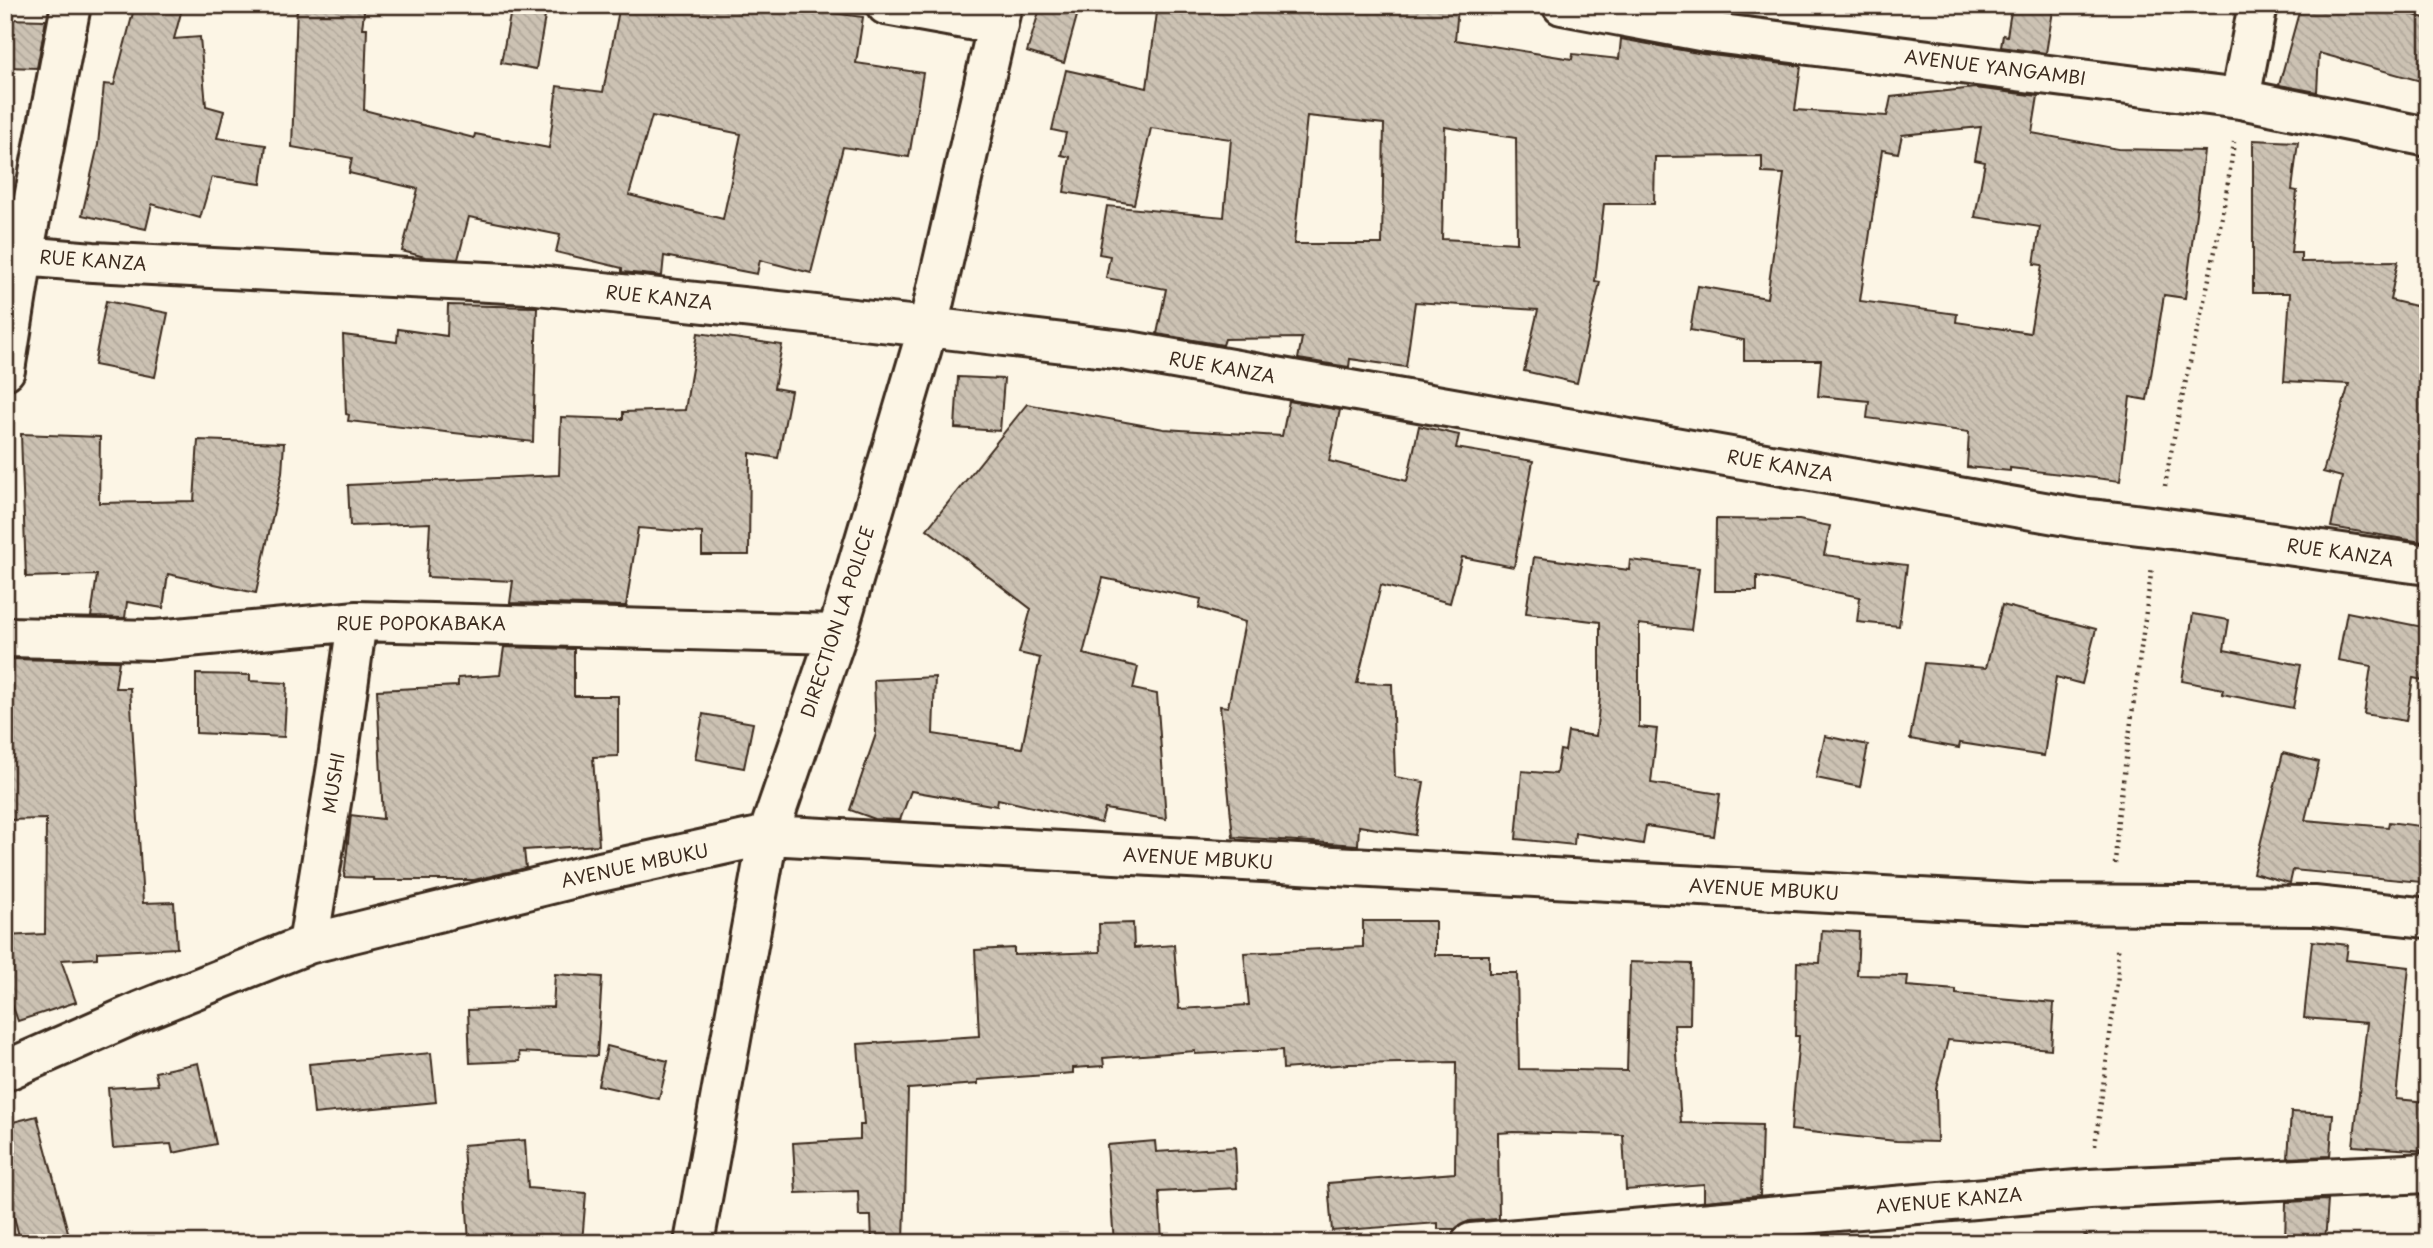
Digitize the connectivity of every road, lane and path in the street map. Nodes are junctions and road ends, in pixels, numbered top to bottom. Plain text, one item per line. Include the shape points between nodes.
1 (71, 5) edge
2 (886, 5) edge
3 (1562, 5) edge
4 (2258, 5) edge
5 (1000, 15) edge
6 (2240, 99) junction
7 (2428, 137) edge
8 (14, 257) edge
9 (928, 327) junction
10 (5, 370) edge
11 (2158, 526) junction
12 (2428, 565) edge
13 (357, 621) junction
14 (837, 634) junction
15 (5, 637) edge
16 (768, 835) junction
17 (2113, 906) junction
18 (2428, 918) edge
19 (308, 944) junction
20 (5, 1071) edge
21 (2428, 1174) edge
22 (2089, 1189) junction
23 (694, 1243) edge
24 (1471, 1243) edge
25 (2085, 1243) edge

1 - 8 street
2 - 5 street
3 - 6 street, AVENUE YANGAMBI via 1706,32
4 - 6 street
5 - 9 street, DIRECTION LA POLICE
6 - 7 street, AVENUE YANGAMBI
6 - 11 path via 2226,202 2177,415
8 - 9 street, RUE KANZA via 528,284
8 - 10 street
9 - 11 street, RUE KANZA via 1123,350 2064,516
9 - 14 street, DIRECTION LA POLICE
11 - 12 street, RUE KANZA
11 - 17 path via 2118,818
13 - 14 street, RUE POPOKABAKA
13 - 15 street, RUE POPOKABAKA via 156,640
13 - 19 street, MUSHI
14 - 16 street, DIRECTION LA POLICE
16 - 17 street, AVENUE MBUKU
16 - 19 street, AVENUE MBUKU
16 - 23 street, DIRECTION LA POLICE
17 - 18 street, AVENUE MBUKU via 2314,906
17 - 22 path via 2118,975
19 - 20 street, AVENUE MBUKU
21 - 22 street, AVENUE KANZA
22 - 24 street, AVENUE KANZA
22 - 25 path

